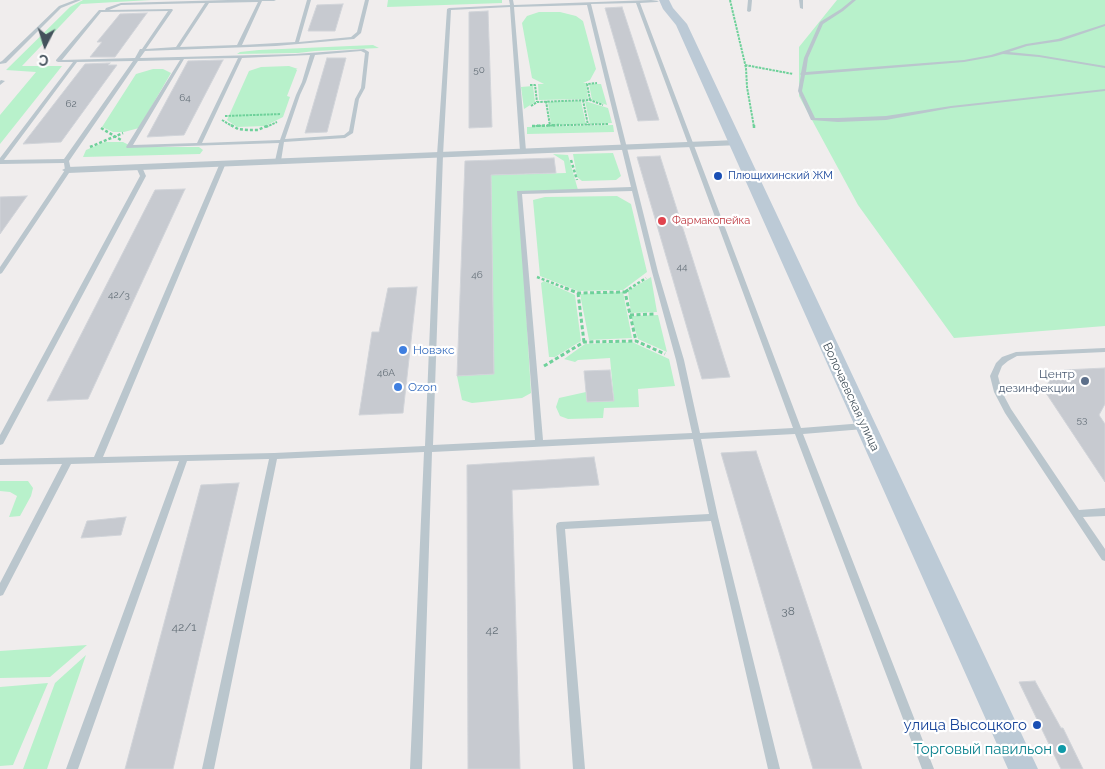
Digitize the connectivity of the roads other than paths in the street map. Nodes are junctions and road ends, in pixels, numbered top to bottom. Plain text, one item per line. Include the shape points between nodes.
1 (79, 0) edge
2 (261, 0) edge
3 (274, 0) edge
4 (309, 0) edge
5 (367, 0) edge
6 (750, 0) edge
7 (802, 0) edge
8 (854, 0) edge
9 (199, 1) edge
10 (208, 2) junction
11 (661, 2) edge
12 (511, 3) edge
13 (638, 3) junction
14 (589, 4) junction
15 (802, 8) dead end
16 (100, 11) junction
17 (749, 11) dead end
18 (1105, 25) edge
19 (298, 42) junction
20 (239, 46) junction
21 (142, 50) junction
22 (177, 50) junction
23 (1001, 52) junction
24 (312, 53) junction
25 (241, 56) junction
26 (182, 58) junction
27 (135, 60) junction
28 (76, 61) junction
29 (0, 63) edge
30 (1105, 67) edge
31 (802, 74) junction
32 (1105, 90) edge
33 (282, 141) junction
34 (736, 143) junction
35 (199, 144) junction
36 (691, 146) junction
37 (625, 148) junction
38 (523, 151) junction
39 (440, 155) junction
40 (278, 160) junction
41 (0, 162) edge
42 (223, 163) junction
43 (67, 165) junction
44 (139, 167) junction
45 (634, 189) junction
46 (0, 272) edge
47 (1105, 350) edge
48 (864, 426) junction
49 (798, 431) junction
50 (696, 435) junction
51 (0, 442) edge
52 (539, 442) junction
53 (429, 448) junction
54 (274, 456) junction
55 (184, 458) junction
56 (97, 460) junction
57 (68, 461) junction
58 (0, 462) edge
59 (1105, 512) edge
60 (1076, 514) junction
61 (714, 517) junction
62 (1105, 557) edge
63 (0, 592) edge
64 (72, 769) edge
65 (208, 769) edge
66 (416, 769) edge
67 (579, 769) edge
68 (774, 769) edge
69 (928, 769) edge
70 (1023, 769) edge

1 - 29 lane via 60,7
2 - 3 lane
2 - 10 lane
2 - 20 lane
4 - 19 lane
5 - 19 lane via 359,33 354,37
6 - 17 lane
7 - 15 lane
8 - 31 lane via 821,23
9 - 10 lane
9 - 16 lane via 121,4
10 - 22 lane
11 - 13 lane
11 - 34 street, Волочаевская улица via 682,16
12 - 14 lane
12 - 38 lane
12 - 39 lane via 449,9
13 - 14 lane
13 - 36 lane
14 - 37 lane
16 - 21 lane via 171,10
16 - 28 lane via 58,61
18 - 23 lane via 1059,40
19 - 20 lane
20 - 22 lane
21 - 22 lane
21 - 27 lane
23 - 30 lane
23 - 31 lane via 964,61
24 - 25 lane
24 - 33 lane
24 - 33 lane via 368,52 364,88 357,99 351,132 339,137
25 - 26 lane
25 - 35 lane
26 - 27 lane
26 - 35 lane via 129,147
27 - 28 lane
27 - 43 lane via 71,154
28 - 41 lane
31 - 32 lane via 800,91 813,119 819,120 886,118 951,107
33 - 35 lane
33 - 40 lane
34 - 36 street
34 - 48 street, Волочаевская улица
36 - 37 street
36 - 49 lane
37 - 38 street
37 - 45 lane
38 - 39 street
39 - 40 street
39 - 53 lane
40 - 42 street
41 - 43 lane
42 - 44 street
42 - 56 lane
43 - 44 street
43 - 46 lane
44 - 51 lane via 143,176
45 - 50 lane via 680,360
45 - 52 lane via 519,192
47 - 60 lane via 1016,354 1005,359 994,376 1008,411
48 - 49 lane
48 - 70 street, Волочаевская улица
49 - 50 lane
49 - 69 lane
50 - 52 lane
50 - 61 lane
52 - 53 lane
53 - 54 lane
53 - 66 lane
54 - 55 lane
54 - 65 lane
55 - 56 lane
55 - 64 lane
56 - 57 lane
57 - 58 lane
57 - 63 lane
59 - 60 lane
60 - 62 lane
61 - 67 lane via 560,526
61 - 68 lane

